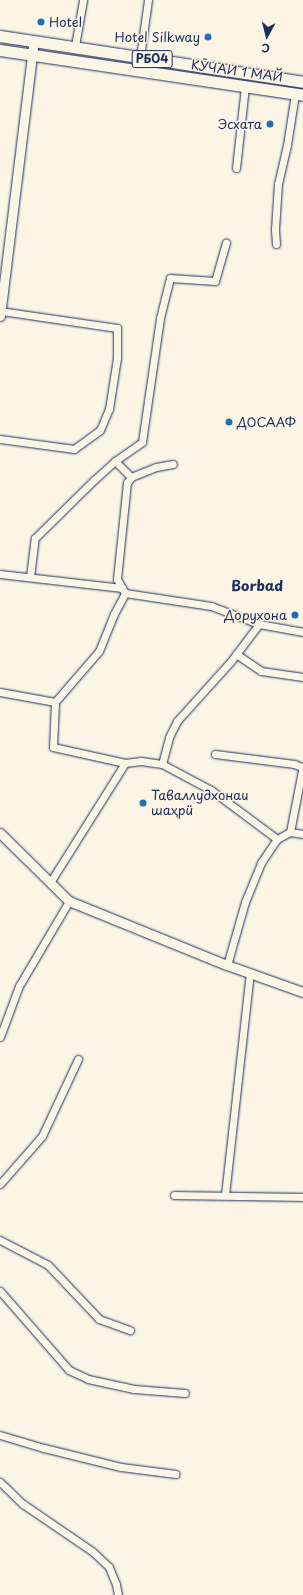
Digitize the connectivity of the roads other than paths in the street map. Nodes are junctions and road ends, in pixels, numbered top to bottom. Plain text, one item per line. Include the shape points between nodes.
1 (83, 0) edge
2 (148, 0) edge
3 (0, 36) edge
4 (34, 41) junction
5 (76, 46) junction
6 (0, 50) edge
7 (32, 56) junction
8 (140, 57) junction
9 (303, 82) edge
10 (245, 86) junction
11 (299, 95) edge
12 (236, 168) dead end
13 (226, 243) dead end
14 (276, 244) dead end
15 (0, 314) edge
16 (0, 439) edge
17 (115, 461) junction
18 (173, 464) dead end
19 (131, 477) junction
20 (0, 574) edge
21 (30, 577) junction
22 (124, 591) junction
23 (259, 624) junction
24 (303, 632) edge
25 (236, 654) junction
26 (303, 677) edge
27 (0, 692) edge
28 (55, 702) junction
29 (215, 754) dead end
30 (125, 763) junction
31 (162, 764) junction
32 (302, 766) edge
33 (290, 832) junction
34 (0, 833) edge
35 (303, 834) edge
36 (277, 839) junction
37 (51, 881) junction
38 (69, 901) junction
39 (227, 965) junction
40 (250, 973) junction
41 (303, 992) edge
42 (0, 1037) edge
43 (78, 1059) dead end
44 (0, 1184) edge
45 (174, 1195) dead end
46 (225, 1195) junction
47 (303, 1197) edge
48 (0, 1240) edge
49 (0, 1291) edge
50 (130, 1330) dead end
51 (185, 1393) dead end
52 (0, 1435) edge
53 (176, 1474) dead end
54 (0, 1482) edge
55 (118, 1595) edge

1 - 5 street
2 - 8 street
3 - 4 main road, КӮЧАИ 1 МАЙ / РБ04
4 - 5 main road, КӮЧАИ 1 МАЙ / РБ04
4 - 7 street
5 - 8 main road, КӮЧАИ 1 МАЙ / РБ04
6 - 7 main road, КӮЧАИ 1 МАЙ / РБ04
7 - 10 main road, КӮЧАИ 1 МАЙ / РБ04
7 - 15 street
8 - 9 main road, КӮЧАИ 1 МАЙ / РБ04
10 - 11 main road, КӮЧАИ 1 МАЙ / РБ04
10 - 12 street
11 - 14 street via 278,184
13 - 17 street via 215,282 170,278 160,318 142,442
15 - 16 street via 117,328 117,358 109,409 100,430 74,449
17 - 19 street
17 - 21 street via 35,538
18 - 19 street via 156,467
19 - 22 street via 127,483 117,579
20 - 21 street
21 - 22 street
22 - 23 street via 211,606
22 - 28 street via 99,651
23 - 24 street
23 - 25 street
25 - 26 street via 261,671
25 - 31 street via 177,721 169,737
27 - 28 street
28 - 30 street via 53,747
29 - 32 street
30 - 31 street via 141,761
30 - 37 street
31 - 36 street via 211,790
32 - 33 street
33 - 35 street
33 - 36 street
34 - 37 street
36 - 39 street via 261,862 247,895
37 - 38 street
38 - 39 street
38 - 42 street via 19,986
39 - 40 street
40 - 41 street
40 - 46 street
43 - 44 street via 42,1136
45 - 46 street
46 - 47 street
48 - 50 street via 48,1265 100,1319
49 - 51 street via 69,1370 88,1379 134,1389
52 - 53 street via 121,1467
54 - 55 street via 23,1504 92,1551 109,1567

